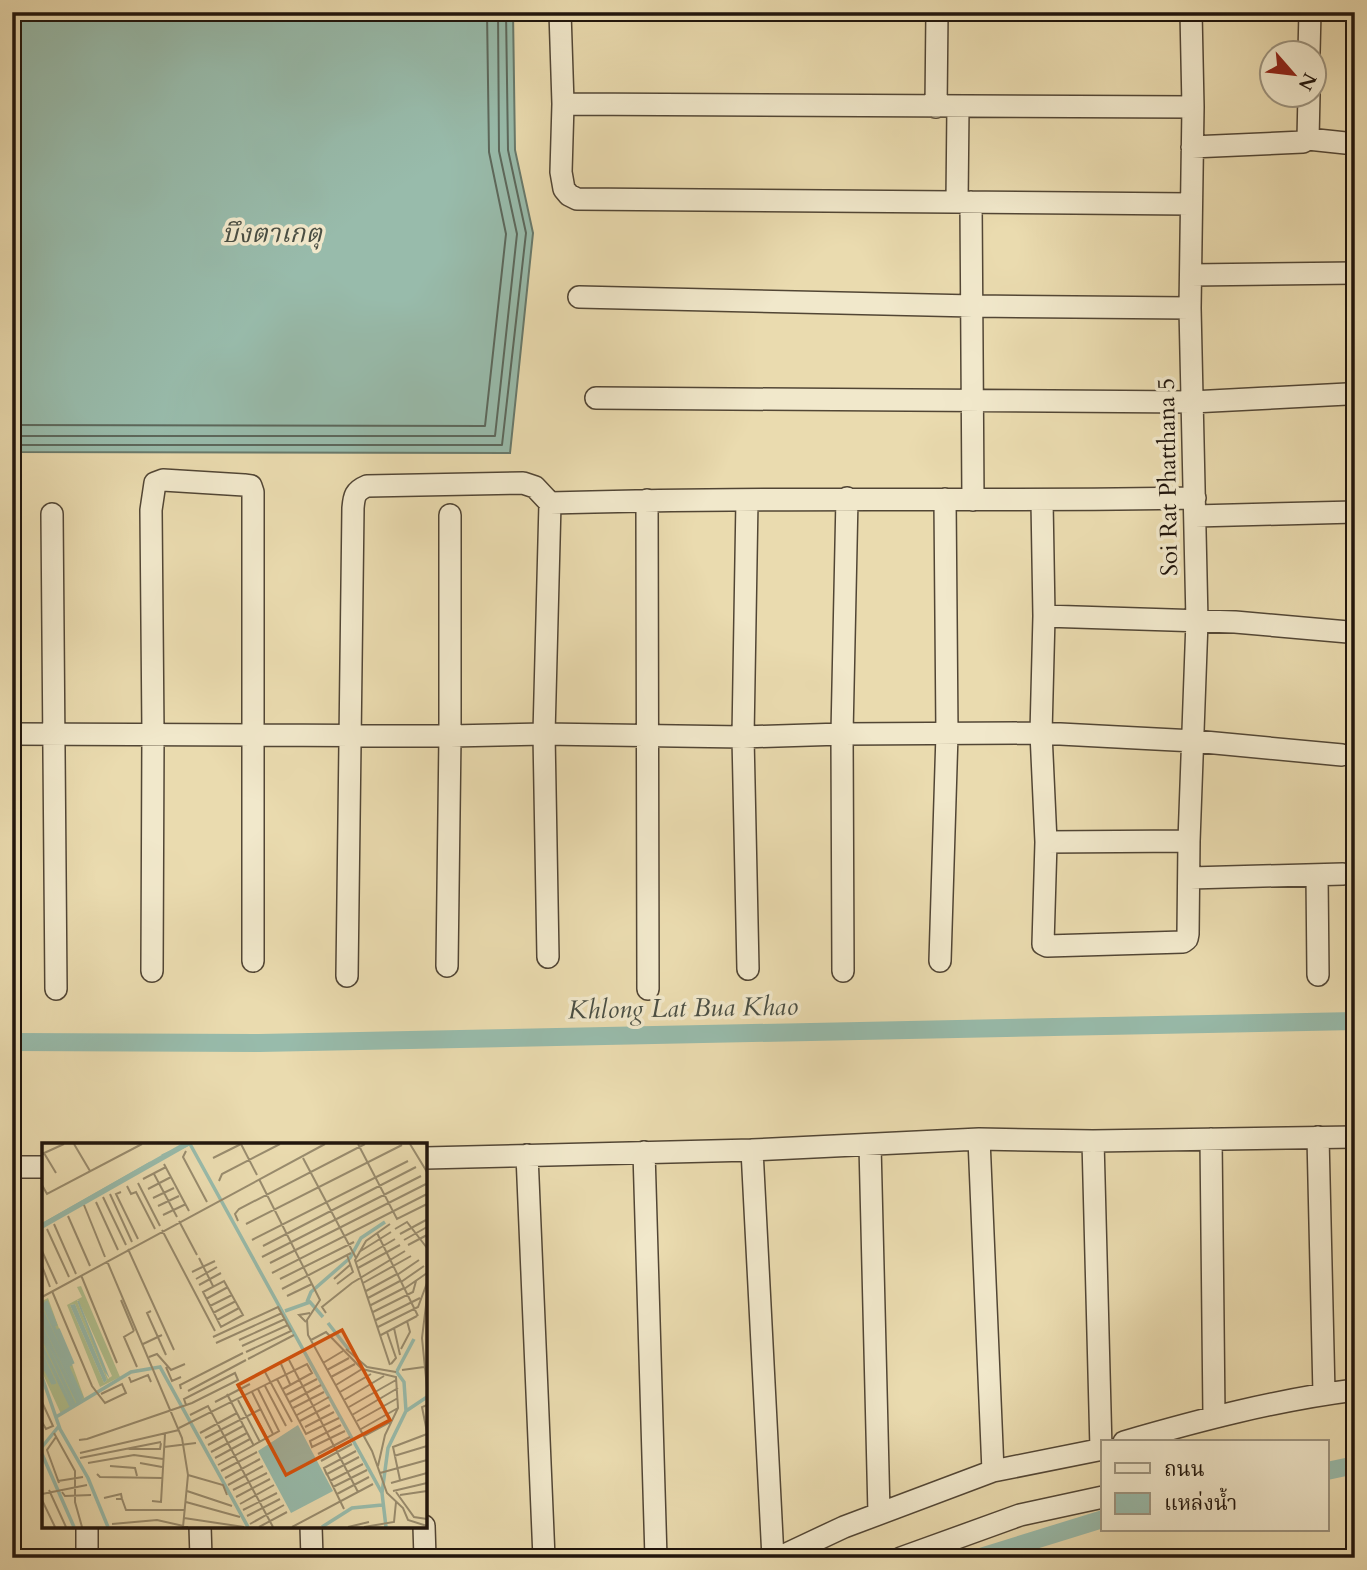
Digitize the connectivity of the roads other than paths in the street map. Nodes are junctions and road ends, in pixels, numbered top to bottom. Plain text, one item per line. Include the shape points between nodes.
1 (560, 12) edge
2 (937, 12) edge
3 (1191, 12) edge
4 (1310, 12) edge
5 (1309, 38) edge
6 (563, 104) junction
7 (936, 107) junction
8 (958, 107) junction
9 (1193, 107) junction
10 (1309, 108) edge
11 (1308, 139) junction
12 (1355, 144) edge
13 (1192, 147) junction
14 (964, 202) junction
15 (1190, 204) junction
16 (1355, 273) edge
17 (1191, 275) junction
18 (579, 297) dead end
19 (973, 306) junction
20 (1190, 308) junction
21 (1347, 394) dead end
22 (596, 398) dead end
23 (973, 401) junction
24 (1192, 402) junction
25 (846, 498) junction
26 (945, 499) junction
27 (647, 500) junction
28 (747, 500) junction
29 (973, 500) junction
30 (1042, 501) junction
31 (550, 503) junction
32 (1195, 507) junction
33 (1355, 512) edge
34 (52, 514) dead end
35 (450, 515) dead end
36 (1044, 616) junction
37 (1197, 621) junction
38 (1348, 632) dead end
39 (54, 733) junction
40 (1041, 733) junction
41 (12, 734) edge
42 (153, 734) junction
43 (544, 734) junction
44 (842, 734) junction
45 (947, 734) junction
46 (253, 735) junction
47 (352, 736) junction
48 (450, 736) junction
49 (648, 736) junction
50 (743, 737) junction
51 (1195, 741) junction
52 (1342, 755) dead end
53 (1189, 841) junction
54 (1046, 842) junction
55 (1343, 874) dead end
56 (1317, 875) junction
57 (1190, 878) junction
58 (548, 957) dead end
59 (253, 961) dead end
60 (940, 961) dead end
61 (447, 966) dead end
62 (748, 969) dead end
63 (152, 971) dead end
64 (843, 971) dead end
65 (1318, 975) dead end
66 (347, 976) dead end
67 (55, 989) dead end
68 (648, 989) dead end
69 (1318, 1137) junction
70 (1355, 1137) edge
71 (979, 1139) junction
72 (1211, 1139) junction
73 (1093, 1141) junction
74 (870, 1144) junction
75 (752, 1150) junction
76 (644, 1152) junction
77 (527, 1155) junction
78 (427, 1158) edge
79 (12, 1167) edge
80 (42, 1167) edge
81 (1355, 1390) edge
82 (1324, 1394) junction
83 (1214, 1416) junction
84 (1102, 1440) edge
85 (1132, 1440) edge
86 (1101, 1449) edge
87 (993, 1471) junction
88 (1101, 1497) edge
89 (879, 1513) junction
90 (86, 1528) edge
91 (200, 1528) edge
92 (311, 1528) edge
93 (424, 1528) edge
94 (87, 1558) edge
95 (201, 1558) edge
96 (312, 1558) edge
97 (425, 1558) edge
98 (544, 1558) edge
99 (656, 1558) edge
100 (775, 1558) edge
101 (901, 1558) edge

1 - 6 street
2 - 7 street
3 - 9 street, Soi Rat Phatthana 5
4 - 5 street
6 - 7 street
6 - 14 street via 561,172 564,189 577,199
7 - 8 street
8 - 9 street
8 - 14 street
9 - 13 street, Soi Rat Phatthana 5
10 - 11 street
11 - 12 street
11 - 13 street
13 - 15 street, Soi Rat Phatthana 5
14 - 15 street
14 - 19 street
15 - 17 street, Soi Rat Phatthana 5
16 - 17 street
17 - 20 street, Soi Rat Phatthana 5
18 - 19 street
19 - 20 street
19 - 23 street
20 - 24 street, Soi Rat Phatthana 5
21 - 24 street
22 - 23 street
23 - 24 street
23 - 29 street
24 - 32 street, Soi Rat Phatthana 5
25 - 26 street
25 - 28 street
25 - 44 street
26 - 29 street
26 - 45 street
27 - 28 street
27 - 31 street
27 - 49 street
28 - 50 street
29 - 30 street
30 - 32 street
30 - 36 street
31 - 43 street
31 - 47 street via 535,487 523,483 367,486 358,490 353,508
32 - 33 street
32 - 37 street, Soi Rat Phatthana 5
34 - 39 street
35 - 48 street
36 - 37 street
36 - 40 street
37 - 38 street
37 - 51 street, Soi Rat Phatthana 5
39 - 41 street
39 - 42 street
39 - 67 street
40 - 45 street
40 - 51 street
40 - 54 street
42 - 46 street
42 - 46 street via 151,510 155,483 163,480 251,486
42 - 63 street
43 - 48 street
43 - 49 street
43 - 58 street
44 - 45 street
44 - 50 street
44 - 64 street
45 - 60 street
46 - 47 street
46 - 59 street
47 - 48 street
47 - 66 street
48 - 61 street
49 - 50 street
49 - 68 street
50 - 62 street
51 - 52 street
51 - 53 street, Soi Rat Phatthana 5
53 - 54 street
53 - 57 street, Soi Rat Phatthana 5
54 - 57 street, Soi Rat Phatthana 5 via 1045,946 1183,942 1187,939
55 - 56 street
56 - 57 street
56 - 65 street
69 - 70 street
69 - 72 street
69 - 82 street
71 - 73 street
71 - 74 street
71 - 87 street
72 - 73 street
72 - 83 street
73 - 84 street
74 - 75 street
74 - 89 street
75 - 76 street
75 - 100 street
76 - 77 street
76 - 99 street
77 - 78 street
77 - 98 street
79 - 80 street
81 - 82 street
82 - 83 street
83 - 85 street
86 - 87 street
87 - 89 street
88 - 101 street via 1020,1515
89 - 100 street
90 - 94 street
91 - 95 street
92 - 96 street
93 - 97 street

